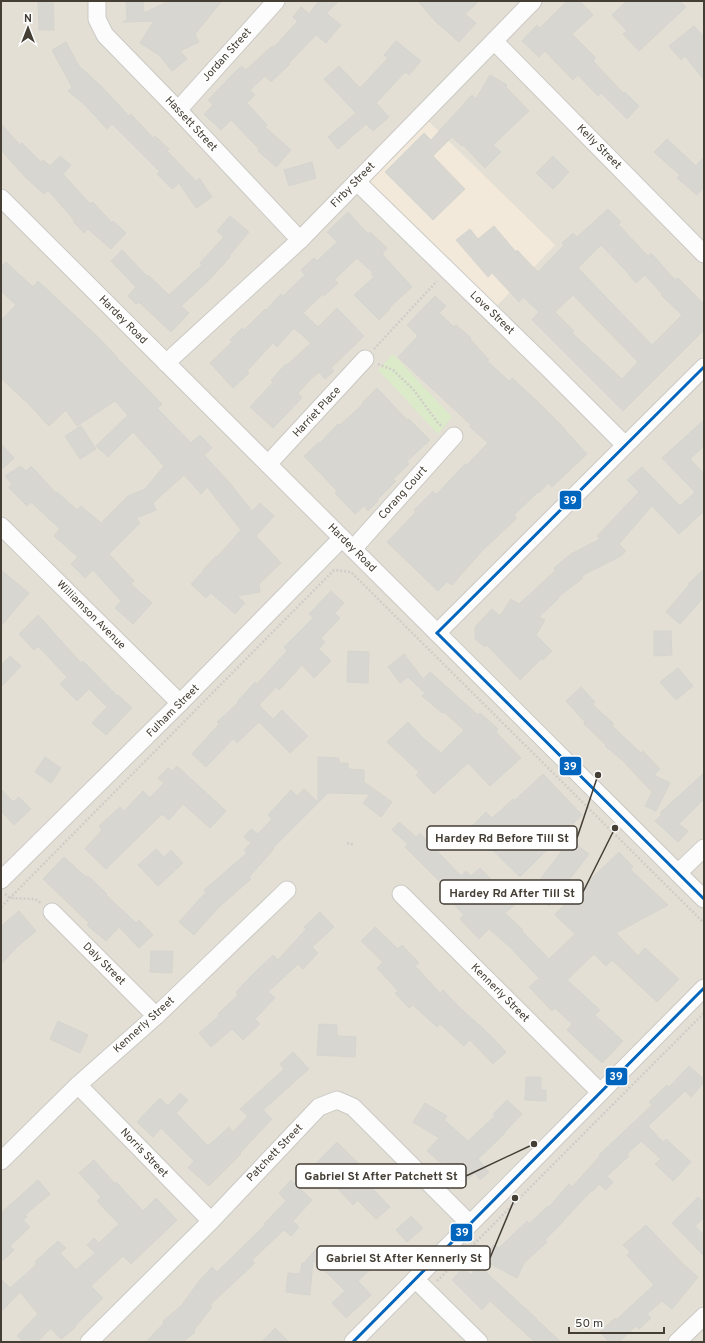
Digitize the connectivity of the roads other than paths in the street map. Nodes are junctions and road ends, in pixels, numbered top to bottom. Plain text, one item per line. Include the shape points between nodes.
1 (97, 1) edge
2 (276, 1) edge
3 (533, 1) edge
4 (494, 41) junction
5 (178, 110) junction
6 (357, 182) junction
7 (1, 198) edge
8 (300, 240) junction
9 (704, 254) edge
10 (365, 359) road end
11 (166, 363) junction
12 (704, 367) edge
13 (454, 436) road end
14 (625, 445) junction
15 (268, 464) junction
16 (1, 526) edge
17 (348, 544) junction
18 (437, 633) junction
19 (180, 703) junction
20 (704, 848) edge
21 (678, 873) junction
22 (4, 876) edge
23 (287, 890) dead end
24 (401, 894) dead end
25 (704, 899) edge
26 (52, 912) road end
27 (704, 988) edge
28 (156, 1016) junction
29 (78, 1084) junction
30 (600, 1092) junction
31 (1, 1161) edge
32 (211, 1221) junction
33 (470, 1224) junction
34 (415, 1279) junction
35 (704, 1316) edge
36 (89, 1342) edge
37 (352, 1342) edge
38 (479, 1342) edge
39 (677, 1342) edge

1 - 5 street, Hassett Street via 97,19 104,35
2 - 5 street, Jordan Street
3 - 4 street, Firby Street
4 - 6 street, Firby Street
4 - 9 street, Kelly Street
5 - 8 street, Hassett Street
6 - 8 street, Firby Street
6 - 14 street, Love Street
7 - 11 street, Hardey Road
8 - 11 street, Firby Street
10 - 15 street, Harriet Place
11 - 15 street, Hardey Road
12 - 14 street
13 - 17 street, Corang Court
14 - 18 street
15 - 17 street, Hardey Road
16 - 19 street, Williamson Avenue
17 - 18 street, Hardey Road
17 - 19 street, Fulham Street
18 - 21 street, Hardey Road
19 - 22 street, Fulham Street
20 - 21 street
21 - 25 street, Hardey Road
23 - 28 street, Kennerly Street
24 - 30 street, Kennerly Street
26 - 28 street, Daly Street
27 - 30 street
28 - 29 street, Kennerly Street
29 - 31 street, Kennerly Street
29 - 32 street, Norris Street
30 - 33 street
32 - 33 street, Patchett Street via 319,1107 337,1100 353,1108
32 - 36 street, Patchett Street
33 - 34 street
34 - 37 street
34 - 38 street
35 - 39 street

